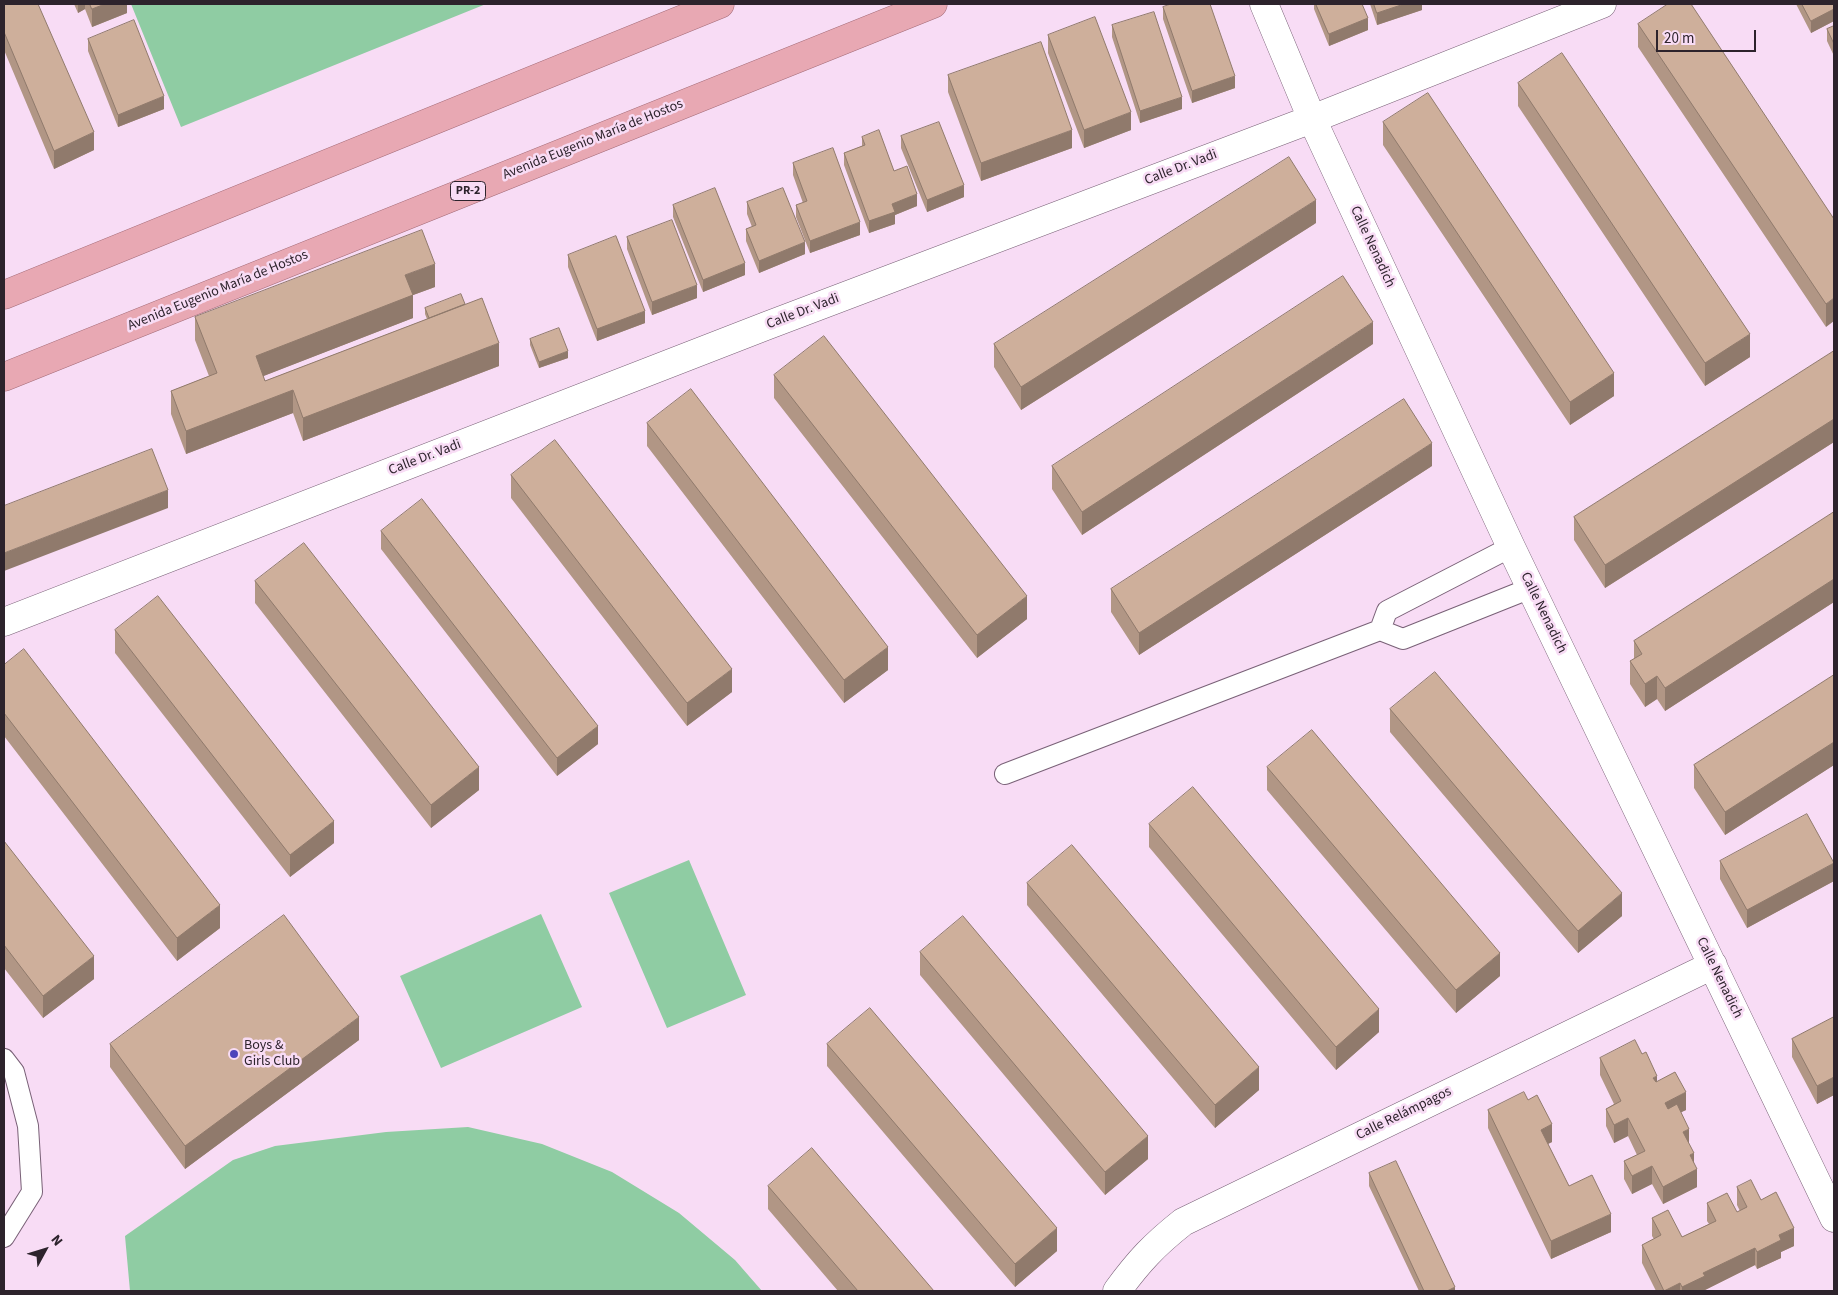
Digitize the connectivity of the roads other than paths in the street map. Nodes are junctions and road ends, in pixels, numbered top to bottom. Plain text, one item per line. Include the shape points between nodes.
1 (720, 4) edge
2 (933, 4) edge
3 (1264, 4) edge
4 (1602, 4) edge
5 (1312, 119) junction
6 (4, 295) edge
7 (4, 378) edge
8 (1511, 547) junction
9 (1531, 588) junction
10 (4, 622) edge
11 (1380, 630) junction
12 (1005, 774) dead end
13 (1713, 965) junction
14 (4, 1059) edge
15 (1834, 1218) edge
16 (4, 1237) edge
17 (1117, 1291) edge

1 - 6 highway
2 - 7 highway, Avenida Eugenio María de Hostos / PR-2
3 - 5 street, Calle Nenadich
4 - 5 street, Calle Dr. Vadi
5 - 8 street, Calle Nenadich
5 - 10 street, Calle Dr. Vadi via 738,336
8 - 9 street, Calle Nenadich
8 - 11 lane via 1388,611
9 - 11 lane via 1403,639
9 - 13 street, Calle Nenadich
11 - 12 lane
13 - 15 street, Calle Nenadich
13 - 17 street, Calle Relámpagos via 1183,1222 1156,1244
14 - 16 lane via 14,1072 28,1126 32,1192

